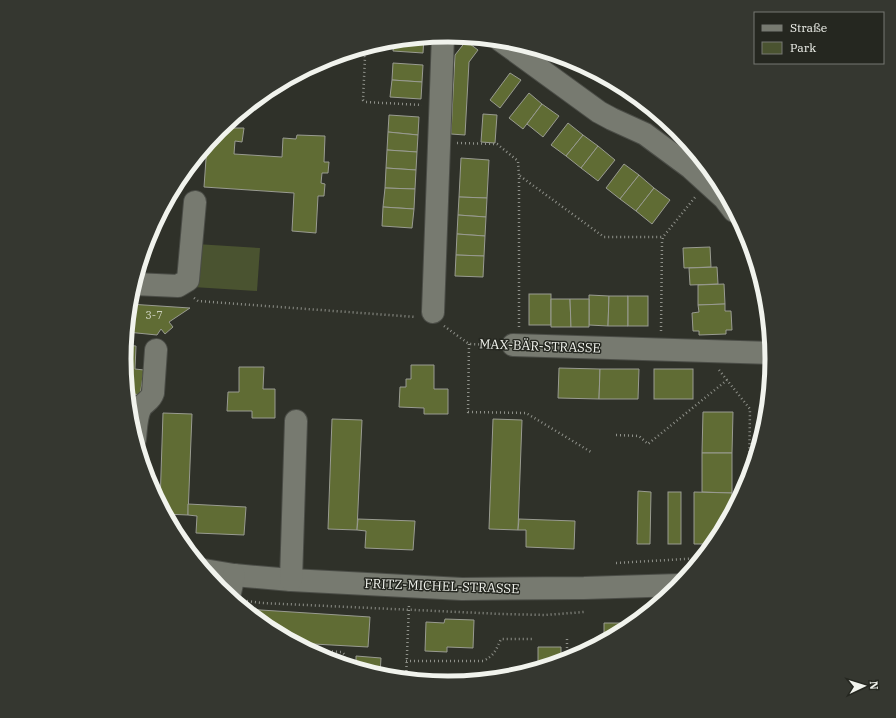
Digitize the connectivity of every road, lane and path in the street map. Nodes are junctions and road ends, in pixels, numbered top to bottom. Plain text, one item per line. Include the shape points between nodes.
1 (444, 42) edge
2 (512, 48) edge
3 (362, 54) edge
4 (440, 106) junction
5 (439, 142) junction
6 (520, 176) junction
7 (707, 182) junction
8 (717, 192) edge
9 (195, 202) dead end
10 (663, 237) junction
11 (140, 284) edge
12 (178, 286) junction
13 (429, 317) junction
14 (469, 344) junction
15 (516, 346) junction
16 (156, 350) dead end
17 (661, 350) junction
18 (704, 351) junction
19 (765, 353) edge
20 (727, 380) junction
21 (137, 421) edge
22 (296, 421) dead end
23 (616, 435) dead end
24 (591, 452) dead end
25 (749, 457) edge
26 (694, 558) edge
27 (616, 563) dead end
28 (213, 572) edge
29 (234, 575) junction
30 (291, 580) junction
31 (670, 585) edge
32 (410, 586) junction
33 (235, 593) edge
34 (242, 599) edge
35 (409, 610) junction
36 (584, 612) dead end
37 (532, 639) dead end
38 (567, 639) dead end
39 (325, 651) edge
40 (567, 653) edge
41 (345, 658) edge
42 (406, 661) junction
43 (406, 673) edge

1 - 4 street
2 - 7 street via 599,112 645,134
3 - 4 path via 365,57 365,102
4 - 5 street
5 - 6 path via 497,144 518,161
5 - 13 street
6 - 10 path via 604,237
6 - 15 path
7 - 8 street
7 - 10 path
9 - 12 street via 188,280
10 - 17 path
11 - 12 street
12 - 13 path via 198,301
13 - 14 path, MAX-BÄR-STRASSE
14 - 15 path, MAX-BÄR-STRASSE
14 - 24 path via 468,412 526,413
15 - 17 street, MAX-BÄR-STRASSE
16 - 21 street via 154,393 140,409
17 - 18 street, MAX-BÄR-STRASSE
18 - 19 street, MAX-BÄR-STRASSE
18 - 20 path
20 - 23 path via 648,444 638,436
20 - 25 path via 750,410
22 - 30 street
26 - 27 path
28 - 29 street, FRITZ-MICHEL-STRASSE
29 - 30 street, FRITZ-MICHEL-STRASSE
29 - 33 street
30 - 32 street, FRITZ-MICHEL-STRASSE
31 - 32 street, FRITZ-MICHEL-STRASSE via 484,589
32 - 35 path
34 - 35 path via 262,603
35 - 36 path via 538,615
35 - 42 path
37 - 42 path via 501,639 490,658 483,661
38 - 40 path
39 - 41 path via 342,652
42 - 43 path

